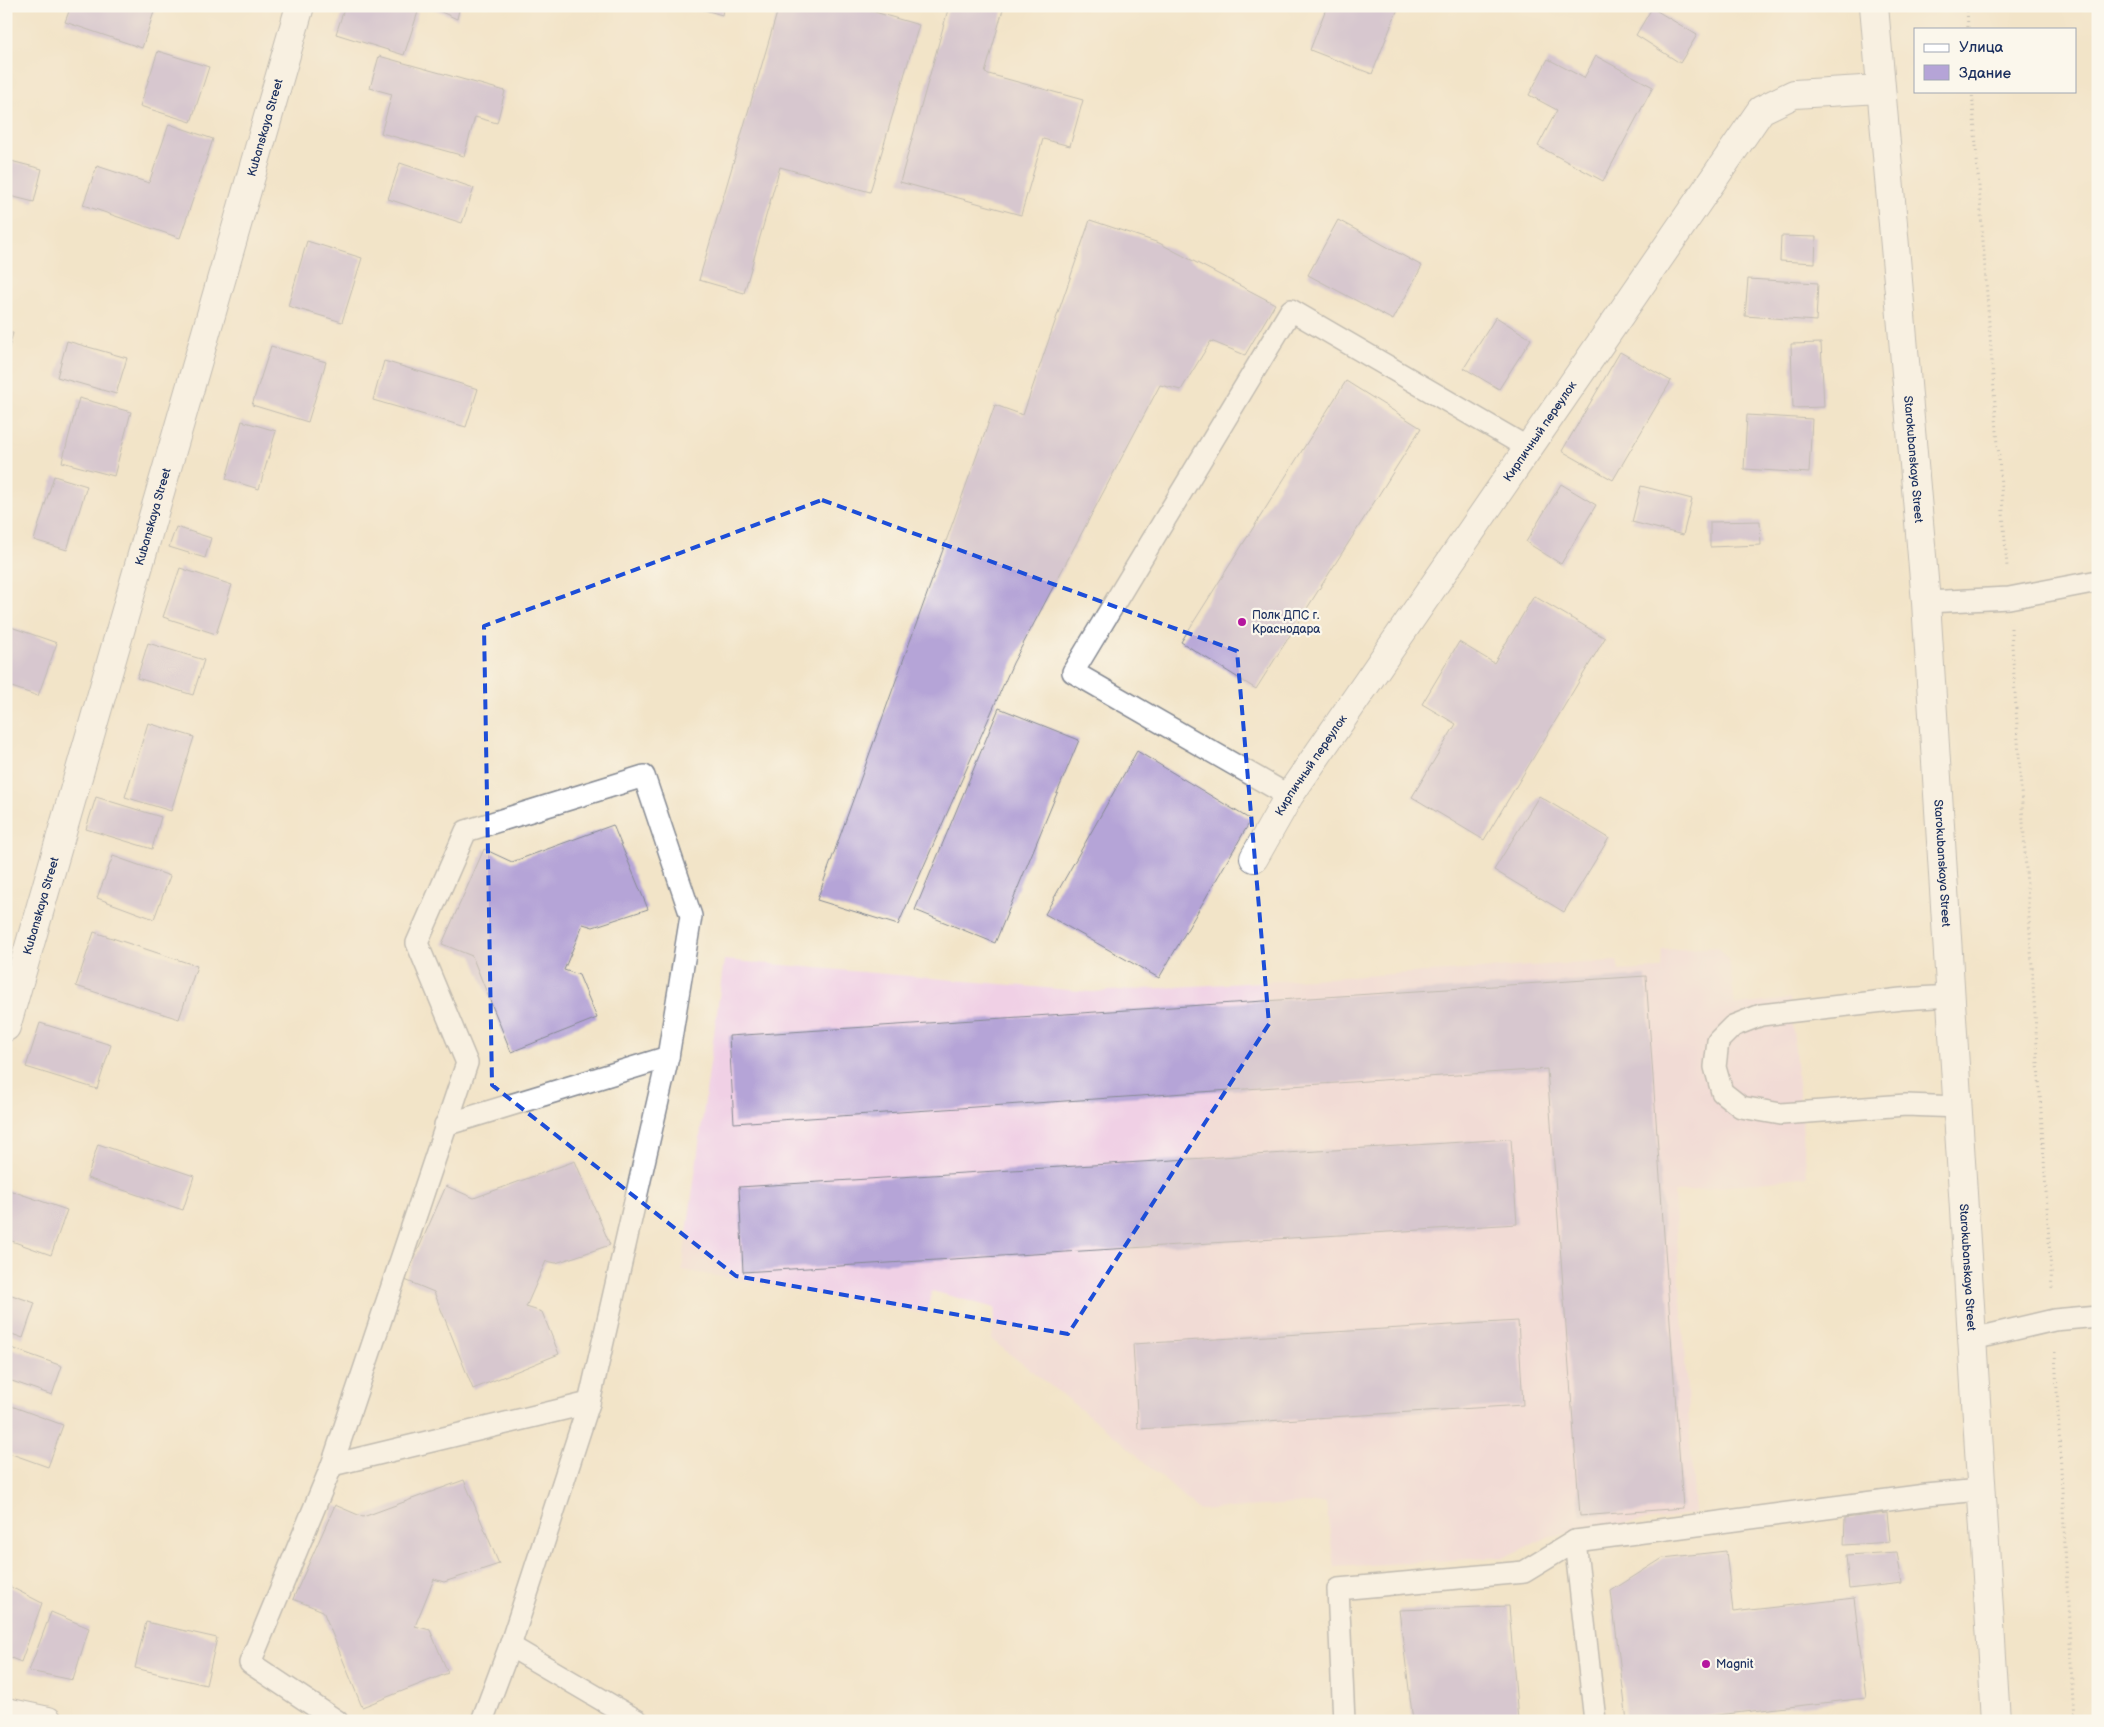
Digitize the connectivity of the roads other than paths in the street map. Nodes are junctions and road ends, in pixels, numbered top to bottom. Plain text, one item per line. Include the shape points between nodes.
1 (300, 6) edge
2 (1874, 6) edge
3 (1880, 89) junction
4 (1528, 448) junction
5 (2098, 581) edge
6 (1926, 602) junction
7 (1288, 796) junction
8 (1254, 858) dead end
9 (1951, 996) junction
10 (6, 1027) edge
11 (668, 1057) junction
12 (1958, 1107) junction
13 (444, 1125) junction
14 (2098, 1316) edge
15 (1973, 1339) junction
16 (589, 1403) junction
17 (332, 1465) junction
18 (1980, 1490) junction
19 (1575, 1541) junction
20 (510, 1646) junction
21 (6, 1712) edge
22 (48, 1721) edge
23 (337, 1721) edge
24 (482, 1721) edge
25 (638, 1721) edge
26 (1344, 1721) edge
27 (1595, 1721) edge
28 (1996, 1721) edge

1 - 10 street, Kubanskaya Street
2 - 3 street, Starokubanskaya Street
3 - 4 street, Кирпичный переулок via 1794,94 1761,110
3 - 6 street, Starokubanskaya Street
4 - 7 street, Кирпичный переулок
4 - 7 lane via 1291,310 1072,672
5 - 6 lane via 2009,598
6 - 9 street, Starokubanskaya Street
7 - 8 street, Кирпичный переулок
9 - 12 street, Starokubanskaya Street
9 - 12 lane via 1761,1015 1733,1026 1718,1041 1716,1067 1722,1092 1741,1107 1781,1114 1906,1105
11 - 13 lane
11 - 13 lane via 691,916 644,776 466,831 417,943 467,1063
11 - 16 lane
12 - 15 street, Starokubanskaya Street
13 - 17 lane
14 - 15 lane via 2054,1320
15 - 18 street, Starokubanskaya Street
16 - 17 lane
16 - 20 lane
17 - 23 lane via 250,1663
18 - 19 lane
18 - 28 street, Starokubanskaya Street
19 - 26 lane via 1524,1572 1338,1589
19 - 27 lane
20 - 24 lane
20 - 25 lane
21 - 22 street

